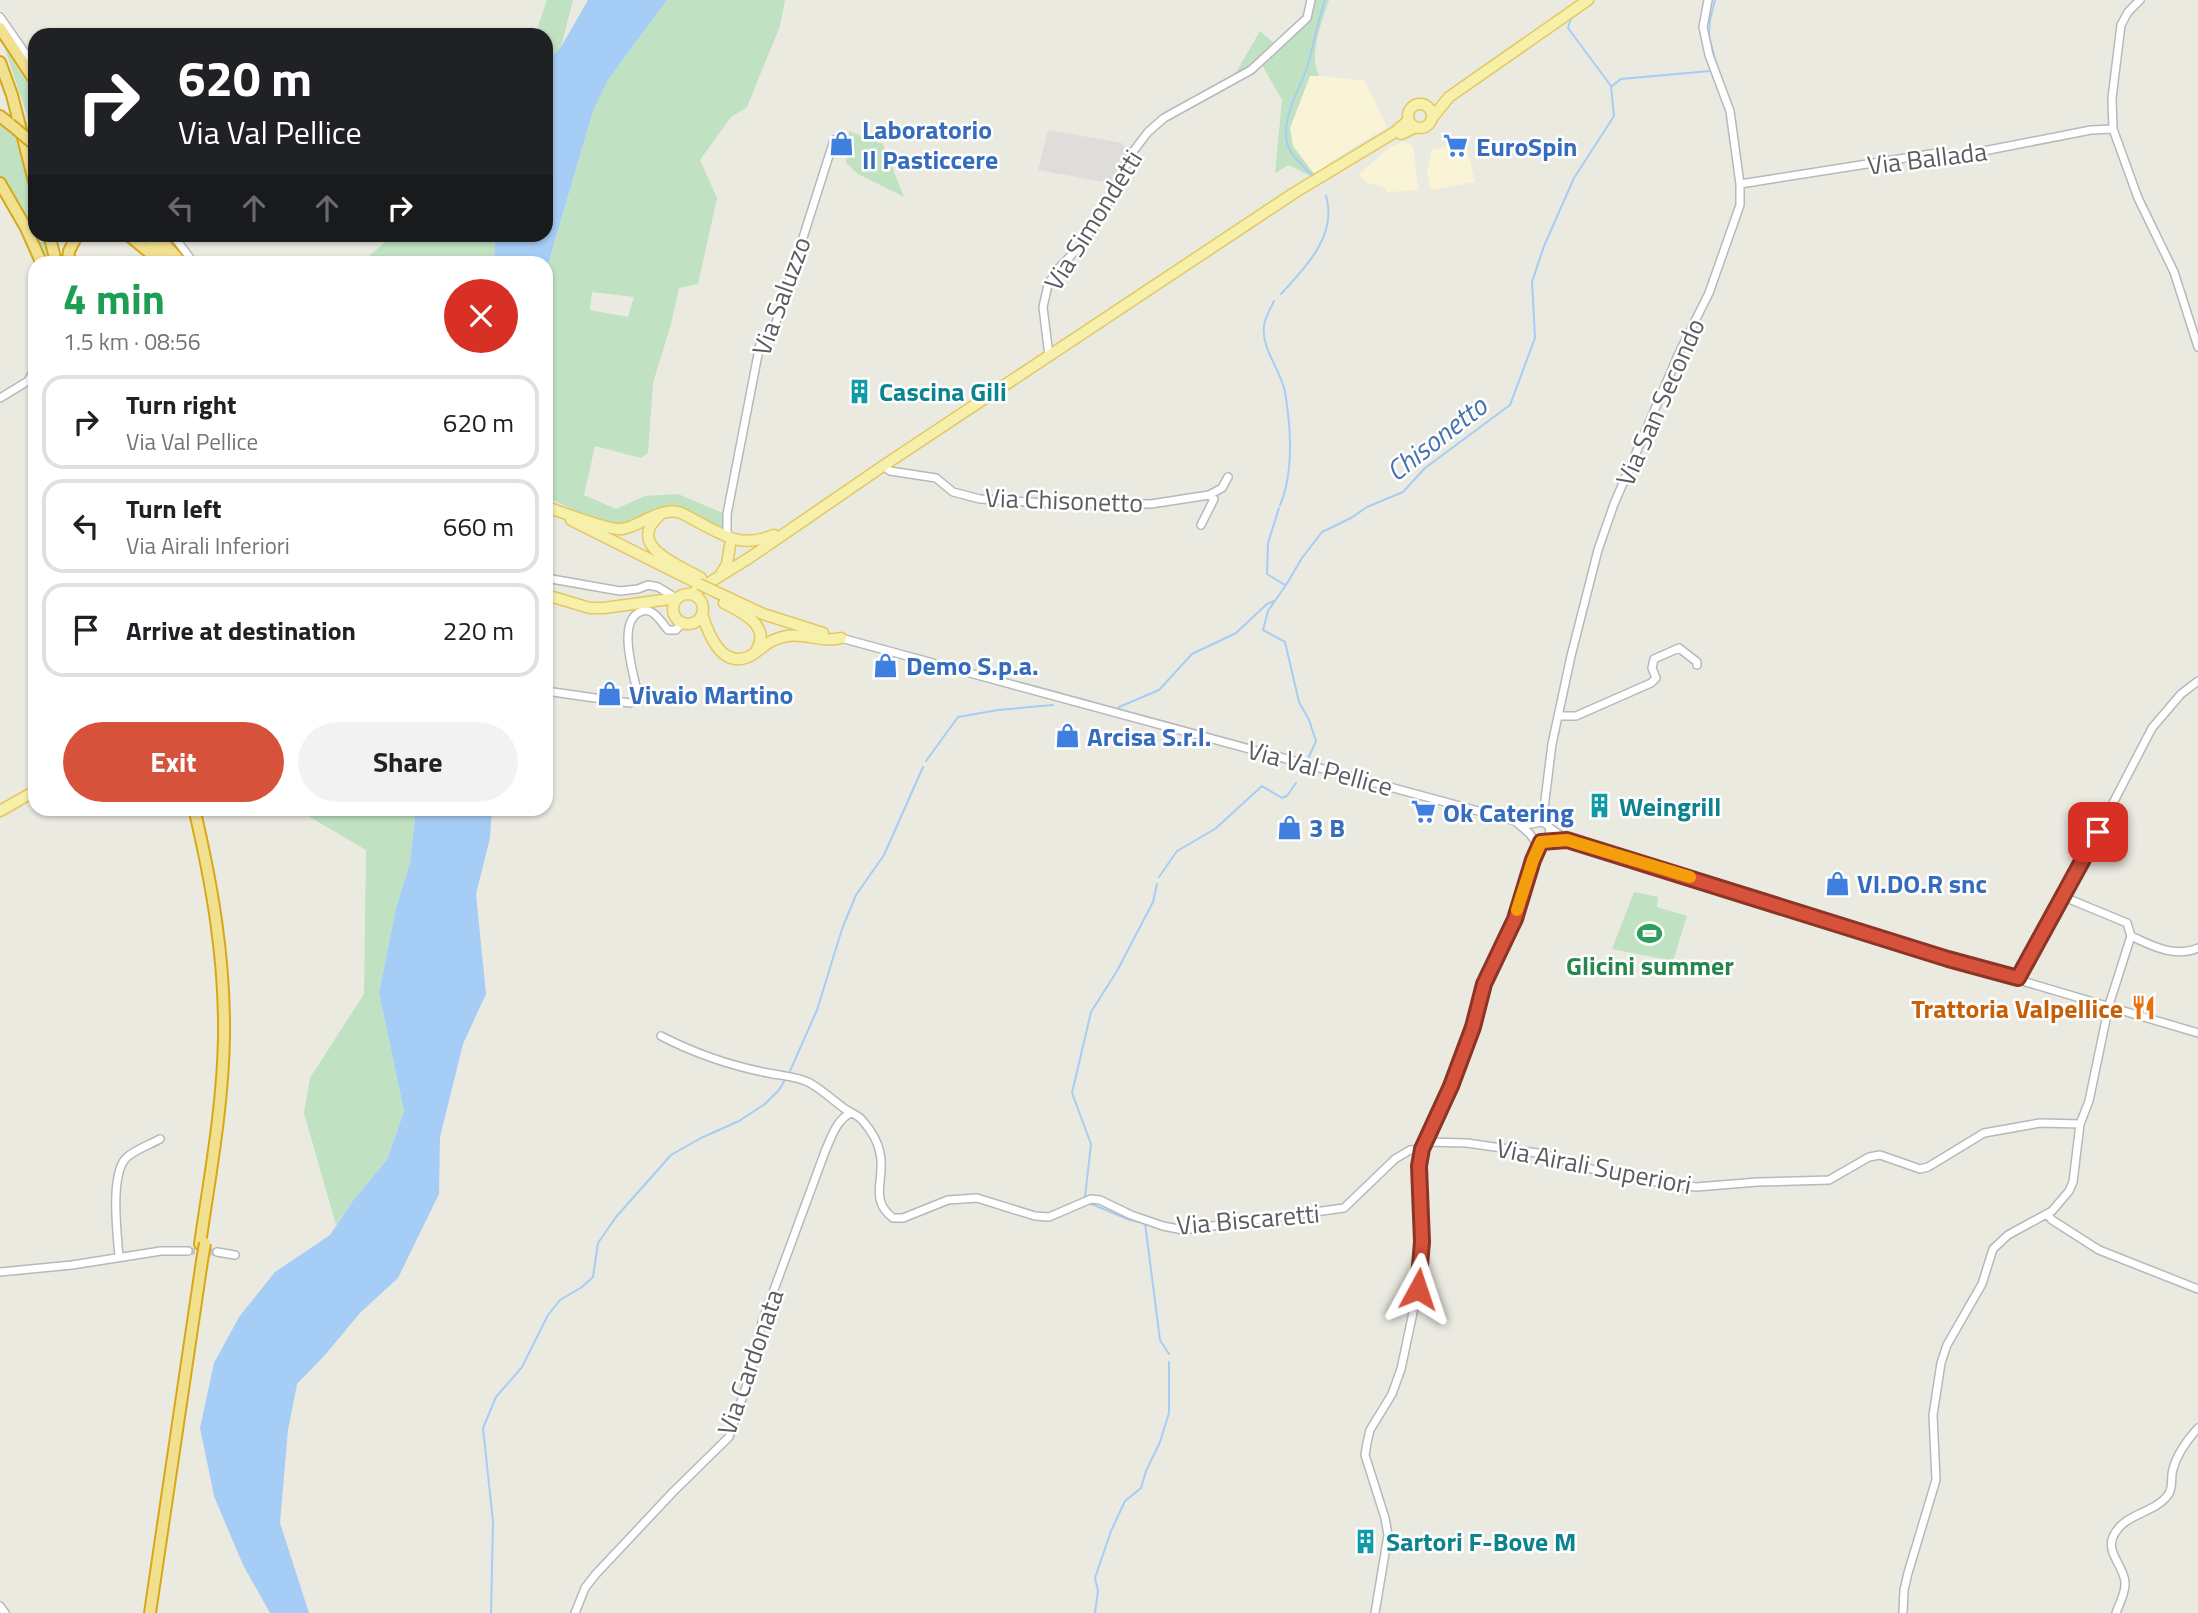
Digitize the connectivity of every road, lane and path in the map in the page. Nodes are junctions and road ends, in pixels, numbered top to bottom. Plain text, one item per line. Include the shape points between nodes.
1 (1311, 0) edge
2 (1588, 0) edge
3 (1708, 0) edge
4 (2140, 0) edge
5 (0, 16) edge
6 (0, 28) edge
7 (0, 52) edge
8 (28, 57) edge
9 (0, 62) edge
10 (28, 70) edge
11 (1449, 97) junction
12 (1421, 104) junction
13 (0, 116) edge
14 (1432, 118) junction
15 (1413, 124) junction
16 (2113, 129) junction
17 (28, 139) edge
18 (28, 140) edge
19 (834, 140) dead end
20 (28, 158) edge
21 (0, 183) edge
22 (1740, 184) junction
23 (28, 237) edge
24 (137, 242) edge
25 (152, 242) edge
26 (163, 242) edge
27 (154, 256) edge
28 (167, 256) edge
29 (176, 256) edge
30 (2198, 347) edge
31 (1049, 356) junction
32 (28, 381) edge
33 (0, 398) edge
34 (883, 466) junction
35 (1228, 477) dead end
36 (1209, 495) junction
37 (553, 510) edge
38 (553, 511) edge
39 (661, 514) junction
40 (805, 518) junction
41 (1201, 525) dead end
42 (729, 541) junction
43 (743, 542) junction
44 (749, 558) junction
45 (720, 575) junction
46 (553, 579) edge
47 (699, 586) junction
48 (716, 592) junction
49 (553, 597) edge
50 (677, 598) junction
51 (655, 602) junction
52 (702, 609) junction
53 (673, 613) junction
54 (685, 623) junction
55 (709, 636) junction
56 (841, 638) junction
57 (755, 652) junction
58 (1697, 665) dead end
59 (2198, 681) edge
60 (553, 692) edge
61 (1559, 716) junction
62 (28, 795) edge
63 (0, 811) edge
64 (198, 816) edge
65 (1538, 828) junction
66 (1567, 840) junction
67 (1544, 841) junction
68 (1533, 860) junction
69 (2064, 897) junction
70 (2130, 936) junction
71 (2198, 948) edge
72 (2018, 978) junction
73 (2109, 1005) junction
74 (2198, 1032) edge
75 (661, 1036) dead end
76 (851, 1113) junction
77 (2080, 1124) junction
78 (160, 1139) dead end
79 (1423, 1145) junction
80 (2047, 1214) junction
81 (188, 1251) tunnel mouth
82 (217, 1252) tunnel mouth
83 (235, 1255) dead end
84 (119, 1256) junction
85 (0, 1272) edge
86 (2198, 1289) edge
87 (2198, 1428) edge
88 (147, 1613) edge
89 (575, 1613) edge
90 (1375, 1613) edge
91 (1903, 1613) edge
92 (2116, 1613) edge

1 - 31 street, Via Simondetti via 1307,18 1251,70 1164,118 1132,153 1100,219 1048,285 1043,307
2 - 11 main road
3 - 22 street, Via San Secondo via 1703,27 1730,111
4 - 16 street via 2121,25
5 - 8 street
6 - 10 highway
7 - 18 highway
9 - 20 highway
11 - 12 main road
11 - 14 main road
12 - 14 main road via 1428,107
12 - 15 main road via 1411,109
13 - 17 highway, bridge
14 - 15 main road via 1427,126
15 - 31 main road via 1279,205
16 - 22 street, Via Ballada via 1958,156 1937,153
16 - 30 street via 2138,198 2174,272
19 - 42 street, Via Saluzzo via 774,329 760,344 727,514
21 - 23 highway
22 - 61 street, Via San Secondo via 1740,205 1709,293 1680,351 1598,550
24 - 27 highway
25 - 28 highway
26 - 29 highway
31 - 34 main road
32 - 33 street
34 - 36 street, Via Chisonetto via 936,478 954,492 980,499 1152,504
34 - 40 main road
35 - 36 street via 1222,488
36 - 41 street via 1214,499
37 - 39 main road via 611,529 630,527
38 - 47 main road
39 - 42 main road via 679,512
39 - 47 main road via 649,529 655,551
40 - 43 main road via 778,534
40 - 44 main road
42 - 43 main road
42 - 44 main road
42 - 45 main road via 727,564
43 - 44 main road
44 - 45 main road
45 - 47 main road
46 - 50 street via 620,591 648,585
47 - 48 main road, bridge
47 - 50 main road
47 - 52 main road
47 - 52 main road
48 - 56 main road via 763,614
48 - 57 main road via 757,625 761,635
49 - 51 main road via 590,608
50 - 51 main road
50 - 53 main road
51 - 53 main road
52 - 54 main road via 697,621
52 - 55 main road
53 - 54 main road
54 - 55 main road
54 - 60 street via 668,630 649,610 629,622 628,642 639,699 630,703
55 - 57 main road via 726,655 748,657
56 - 57 main road via 790,635
56 - 65 street, Via Val Pellice
58 - 61 street via 1679,648 1666,652 1654,659 1651,668 1656,678 1651,684 1602,707
59 - 69 street via 2152,729
61 - 65 street, Via San Secondo
62 - 63 main road
64 - 88 highway, bridge via 220,908 229,992 228,1076
65 - 66 street
65 - 67 street
65 - 67 street, Via San Secondo via 1550,834
65 - 68 street
66 - 67 street
66 - 72 street
67 - 68 street, Via San Secondo
68 - 79 street via 1515,919 1484,984 1451,1086
69 - 70 street via 2127,923
69 - 72 street
70 - 71 street via 2176,952
70 - 73 street
72 - 73 street
73 - 74 street
73 - 77 street
75 - 76 street, Via Biscaretti via 696,1052 811,1083
76 - 79 street, Via Biscaretti via 859,1116 878,1146 880,1201 893,1218 948,1200 977,1198 1049,1217 1091,1199 1100,1200 1131,1215 1183,1230 1269,1219 1344,1208 1395,1159
76 - 89 street, Via Cardonata via 845,1115 826,1149 762,1322 729,1437 595,1575
77 - 79 street, Via Airali Superiori via 2040,1123 1984,1133 1920,1169 1880,1155 1829,1180 1696,1187 1614,1176 1545,1154 1467,1143
77 - 80 street via 2073,1182
78 - 84 street via 128,1156 120,1166
79 - 90 street via 1418,1289 1401,1369 1370,1430 1365,1455 1388,1535
80 - 86 street via 2099,1250
80 - 91 street via 2008,1235 1993,1249 1982,1284 1947,1346 1933,1415 1936,1480 1908,1573
81 - 84 street
82 - 83 street
84 - 85 street
87 - 92 street via 2171,1472 2168,1496 2129,1519 2113,1537 2111,1546 2125,1582

